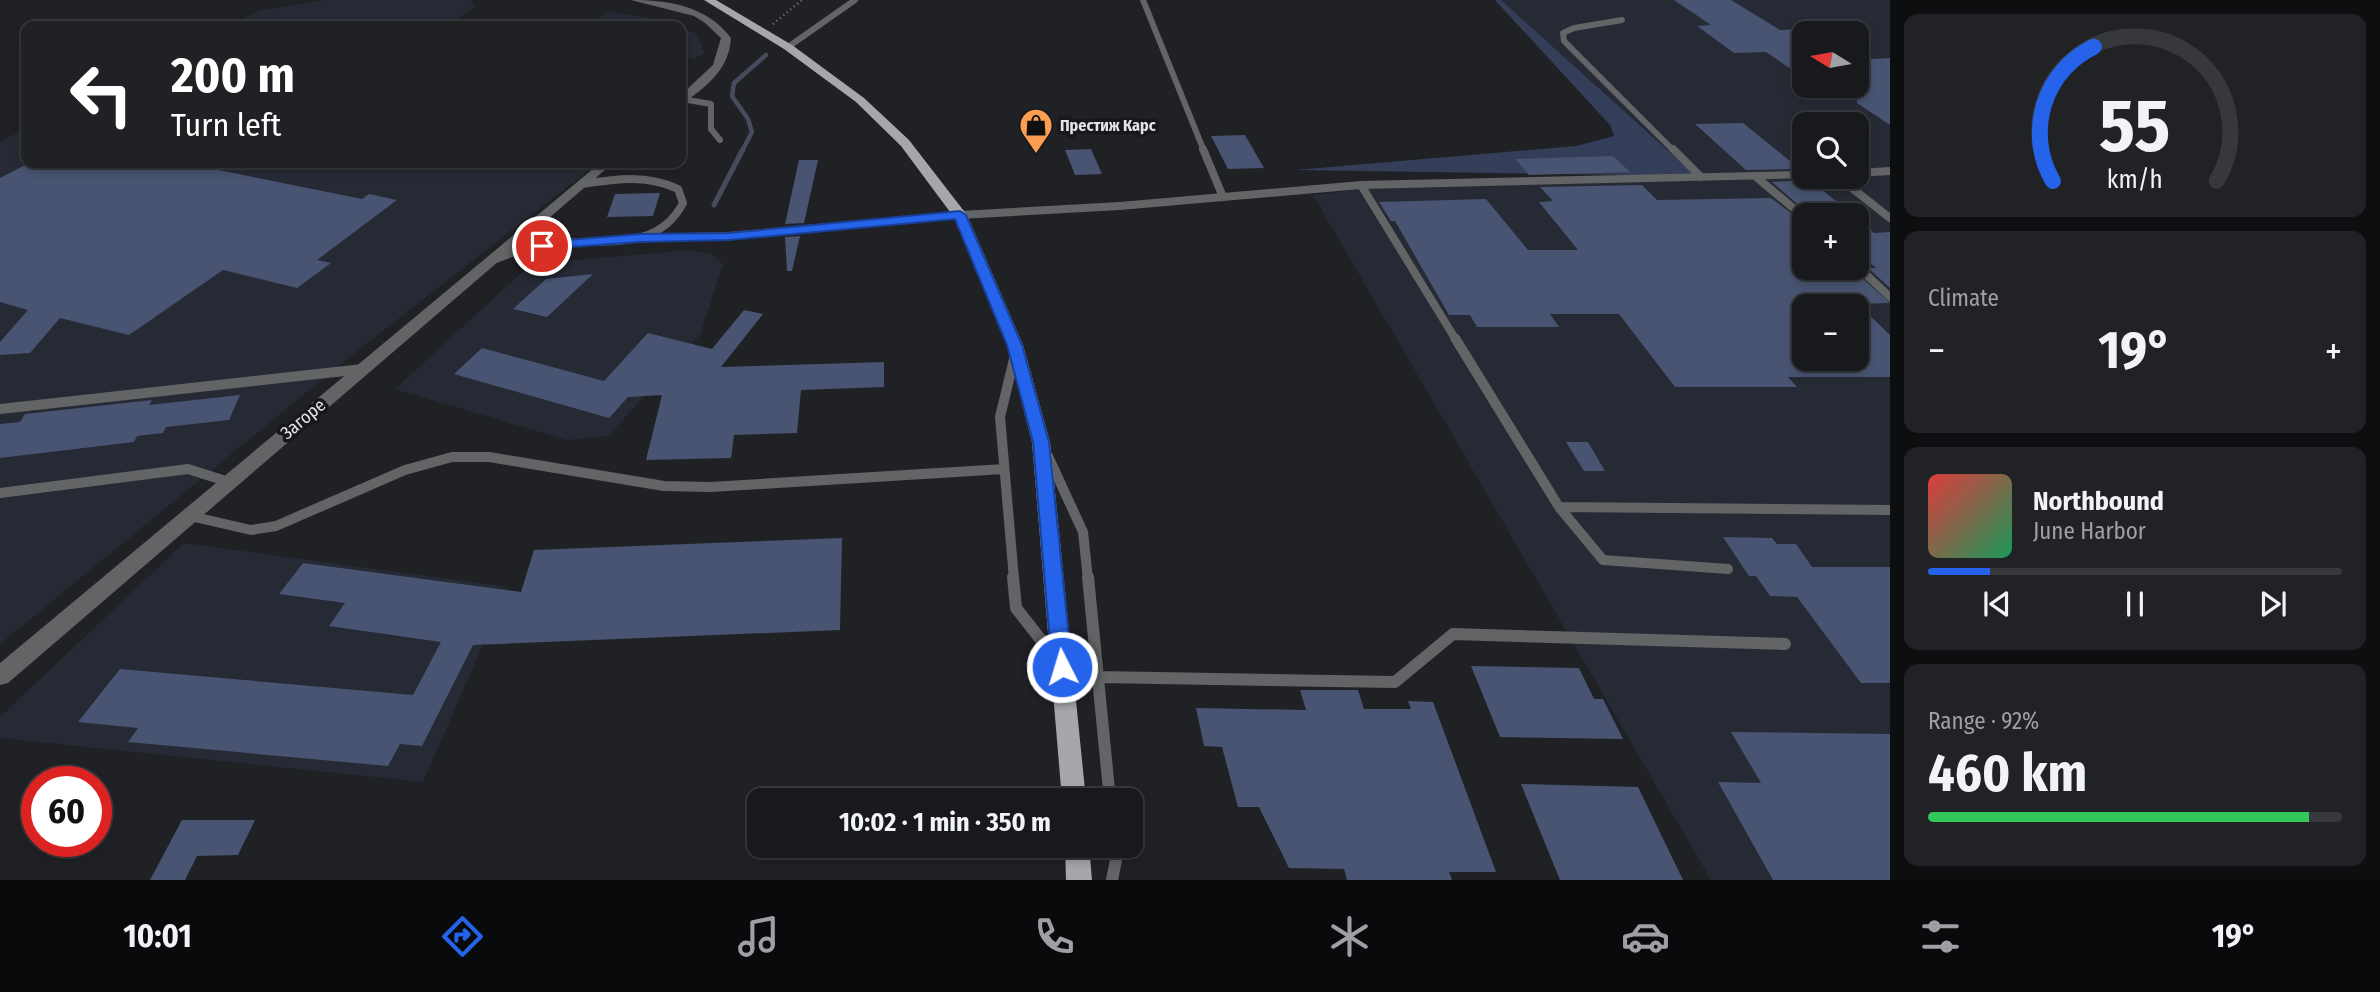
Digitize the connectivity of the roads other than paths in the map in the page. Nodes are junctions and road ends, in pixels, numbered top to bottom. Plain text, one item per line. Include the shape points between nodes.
1 (636, 0) edge
2 (709, 0) edge
3 (855, 0) edge
4 (1143, 0) edge
5 (1622, 20) dead end
6 (788, 47) junction
7 (686, 96) edge
8 (686, 100) edge
9 (720, 140) dead end
10 (601, 168) edge
11 (1890, 171) edge
12 (1869, 172) edge
13 (1792, 175) edge
14 (1755, 176) junction
15 (1701, 177) junction
16 (582, 184) junction
17 (1361, 185) junction
18 (1853, 189) edge
19 (1223, 197) junction
20 (1792, 207) edge
21 (960, 215) junction
22 (1890, 218) edge
23 (640, 238) junction
24 (489, 262) junction
25 (1869, 277) edge
26 (1890, 297) edge
27 (1016, 351) junction
28 (363, 369) junction
29 (0, 409) edge
30 (1041, 442) junction
31 (1004, 469) junction
32 (229, 482) junction
33 (0, 493) edge
34 (1559, 507) junction
35 (1890, 510) edge
36 (189, 516) junction
37 (1728, 569) dead end
38 (1785, 644) dead end
39 (1062, 667) junction
40 (0, 676) edge
41 (1099, 677) junction
42 (1073, 788) edge
43 (1110, 788) edge
44 (1078, 858) edge
45 (1116, 858) edge
46 (1079, 880) edge
47 (1112, 880) edge

1 - 7 street via 687,10 712,22 726,38 725,57
2 - 6 main road
3 - 6 lane
4 - 19 lane
5 - 15 lane via 1574,28 1563,33 1564,41
6 - 21 main road via 860,100 905,144
8 - 9 lane via 711,104 711,130
10 - 16 street, Загоре
11 - 12 street
13 - 14 street
14 - 15 street
14 - 20 lane
15 - 17 street
16 - 23 lane via 640,178 678,189 683,203 676,218
16 - 24 street, Загоре
17 - 19 street
17 - 34 lane
18 - 22 lane
19 - 21 street
21 - 23 lane via 729,236
21 - 27 main road
23 - 24 lane via 527,248
24 - 28 street, Загоре
25 - 26 lane
27 - 30 main road
27 - 31 lane via 1000,417
28 - 29 lane
28 - 32 street, Загоре
30 - 39 main road
30 - 41 lane via 1083,532
31 - 36 lane via 711,487 612,479 489,457 452,457 405,470 276,526 251,530
31 - 39 lane via 1016,608
32 - 33 lane via 188,469
32 - 36 street, Загоре
34 - 35 lane
34 - 37 lane via 1603,561
36 - 40 street, Загоре
38 - 41 lane via 1453,634 1395,682
39 - 42 main road
41 - 43 lane
44 - 46 main road
45 - 47 lane

